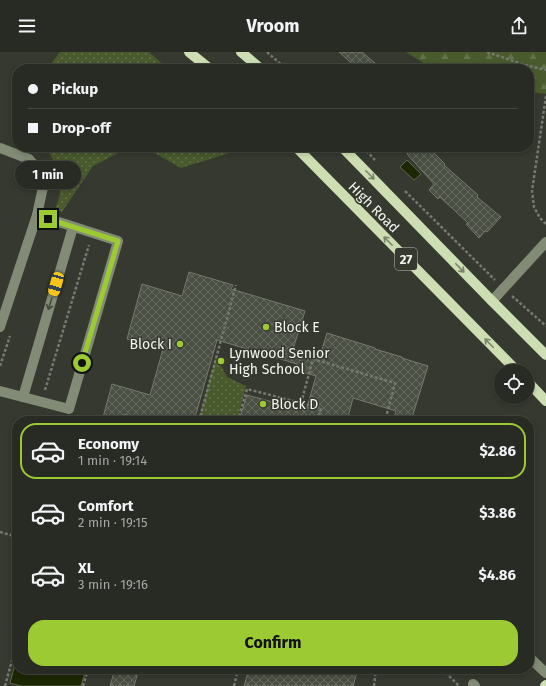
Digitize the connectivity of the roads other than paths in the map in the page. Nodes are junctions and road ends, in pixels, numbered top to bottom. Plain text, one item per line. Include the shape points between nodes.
1 (189, 52) edge
2 (241, 52) edge
3 (204, 64) edge
4 (255, 64) edge
5 (0, 148) edge
6 (301, 152) edge
7 (347, 152) edge
8 (37, 215) junction
9 (73, 227) junction
10 (546, 242) edge
11 (492, 301) junction
12 (0, 327) edge
13 (546, 355) edge
14 (510, 364) edge
15 (534, 389) edge
16 (0, 391) edge
17 (23, 397) junction
18 (546, 401) edge
19 (534, 661) edge
20 (546, 673) edge

1 - 3 main road
2 - 4 main road
5 - 8 street via 30,159 39,170 43,187
14 -> 6 main road, High Road / 27
7 -> 11 main road, High Road / 27
8 - 9 street
8 - 12 street
9 -> 17 street
9 - 17 street via 118,241 69,409
10 - 11 street
11 - 13 main road, High Road / 27
15 - 18 main road
16 - 17 street
19 - 20 street

